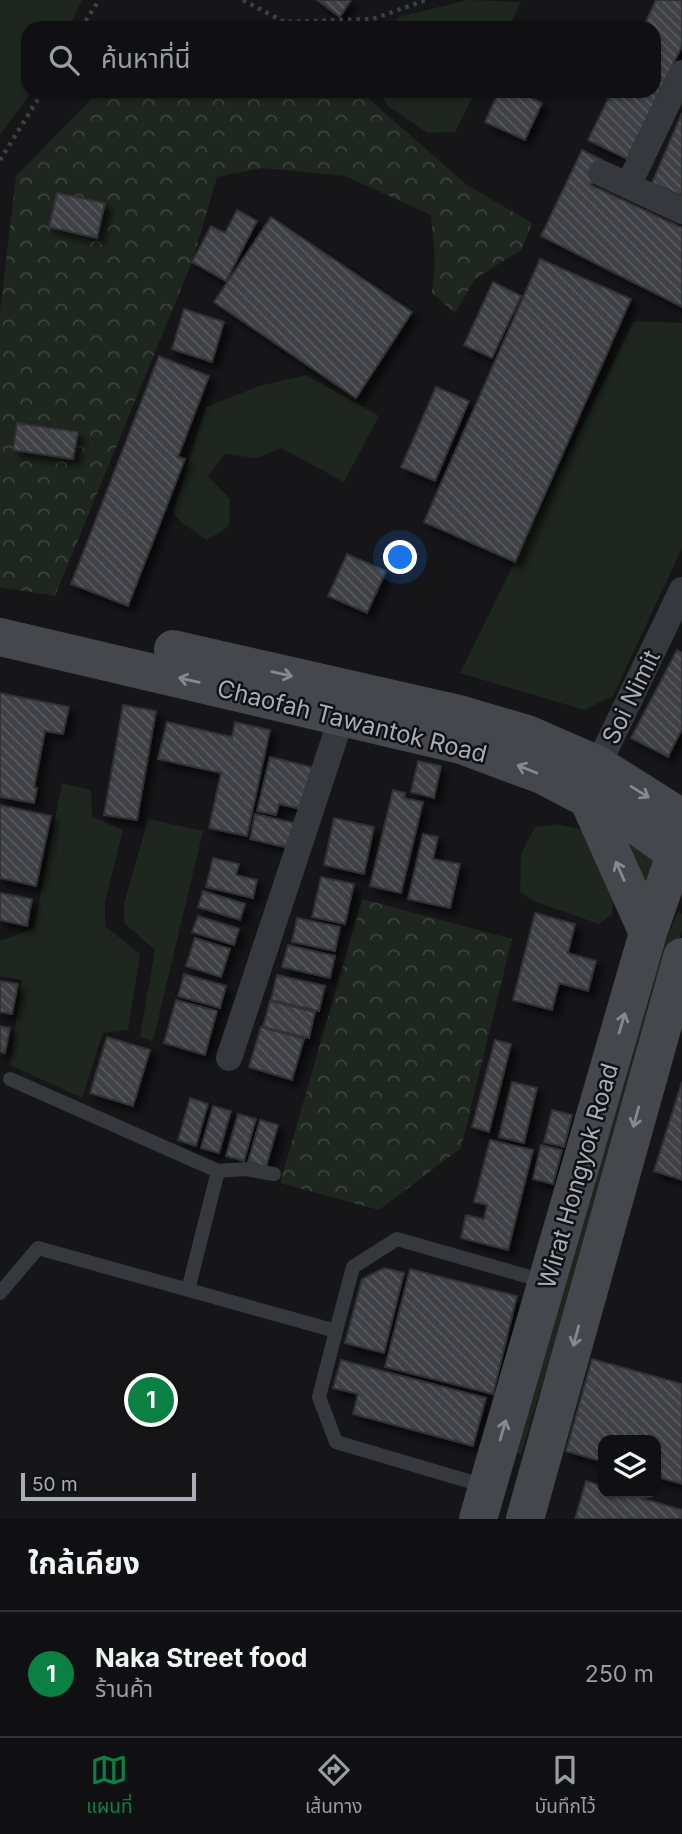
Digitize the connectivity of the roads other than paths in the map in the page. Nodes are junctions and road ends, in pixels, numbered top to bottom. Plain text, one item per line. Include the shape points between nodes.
1 (682, 74) edge
2 (601, 173) dead end
3 (628, 186) junction
4 (682, 211) edge
5 (682, 590) edge
6 (0, 610) edge
7 (0, 637) edge
8 (342, 716) junction
9 (593, 782) junction
10 (680, 841) edge
11 (648, 933) junction
12 (678, 976) edge
13 (229, 1058) dead end
14 (10, 1079) dead end
15 (218, 1171) junction
16 (274, 1174) dead end
17 (547, 1282) junction
18 (188, 1290) junction
19 (0, 1293) edge
20 (337, 1331) junction
21 (482, 1503) edge
22 (528, 1508) edge

1 - 3 street
2 - 3 street
3 - 4 street
5 - 9 street, Soi Nimit
6 -> 9 main road, Chaofah Tawantok Road via 459,714 527,734
8 -> 7 main road, Chaofah Tawantok Road
9 -> 8 main road, Chaofah Tawantok Road via 542,775 461,745
8 - 13 street
9 - 10 main road, Chaofah Tawantok Road via 634,824
11 -> 9 main road
10 - 11 main road, Wirat Hongyok Road
17 -> 11 main road, Wirat Hongyok Road
12 -> 22 main road, Wirat Hongyok Road
14 - 15 lane
15 - 16 lane
15 - 18 lane
17 - 20 lane via 397,1239 352,1267
21 -> 17 main road, Wirat Hongyok Road
18 - 19 lane via 38,1248
18 - 20 lane
20 - 21 lane via 319,1397 336,1442
21 - 22 main road

